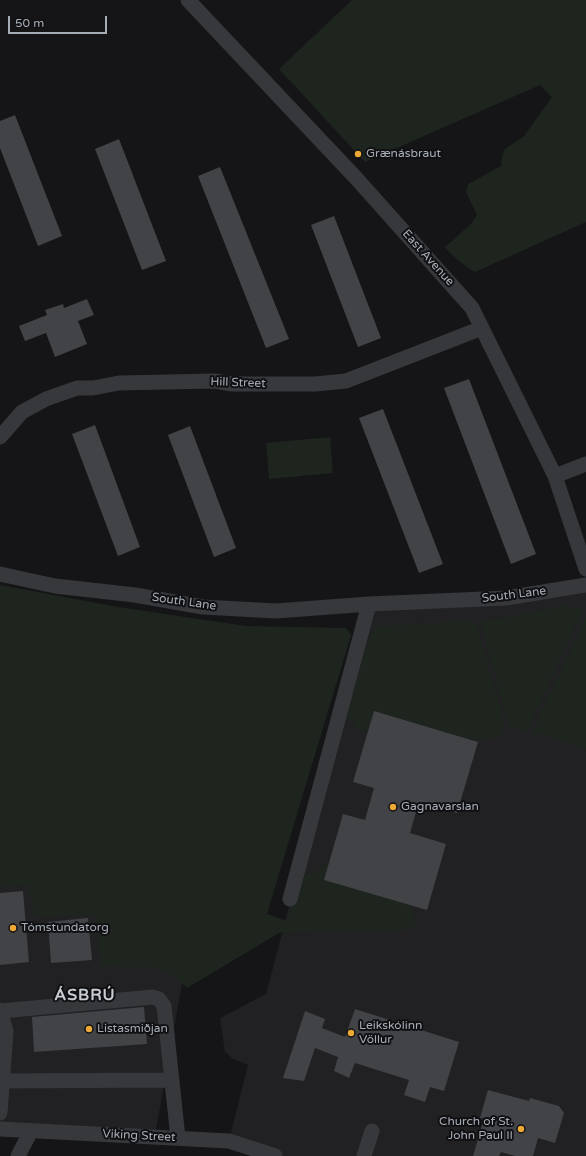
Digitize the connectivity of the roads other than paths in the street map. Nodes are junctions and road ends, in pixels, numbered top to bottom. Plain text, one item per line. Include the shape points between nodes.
1 (188, 0) edge
2 (482, 328) junction
3 (0, 437) edge
4 (586, 464) edge
5 (555, 476) junction
6 (586, 569) edge
7 (0, 574) edge
8 (586, 585) edge
9 (370, 604) junction
10 (290, 899) dead end
11 (1, 1010) edge
12 (172, 1080) junction
13 (1, 1091) edge
14 (0, 1113) edge
15 (0, 1129) edge
16 (31, 1131) junction
17 (372, 1131) dead end
18 (178, 1138) junction
19 (18, 1156) edge
20 (275, 1156) edge
21 (364, 1156) edge

1 - 2 street, East Avenue via 356,178 472,308
2 - 3 street, Hill Street via 346,381 315,384 119,384 77,388 46,399 22,412
2 - 5 street, East Avenue
4 - 5 street
5 - 6 street, East Avenue
7 - 9 street, South Lane via 55,586 135,595 203,607 276,611
8 - 9 street, South Lane via 506,598
9 - 10 street
11 - 12 street via 153,996 164,1006
11 - 13 street via 6,1031
12 - 13 street
12 - 18 street
13 - 14 street
15 - 16 street, Viking Street
16 - 18 street, Viking Street
16 - 19 street
17 - 21 street
18 - 20 street, Viking Street via 229,1141

